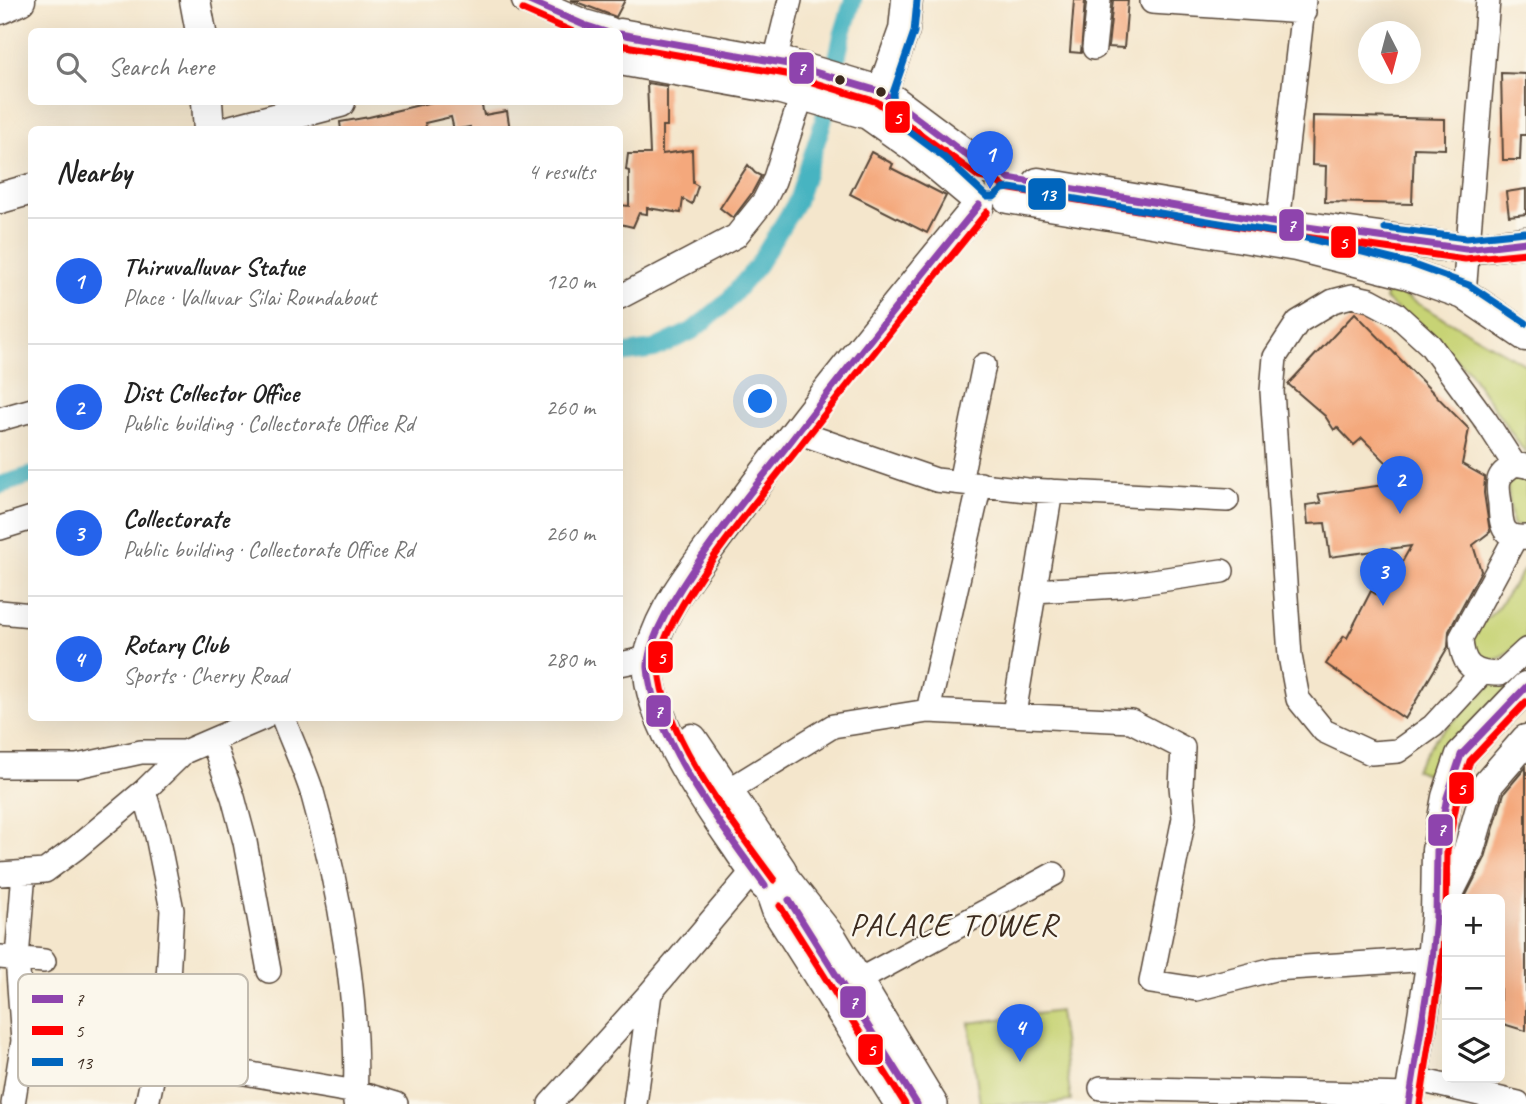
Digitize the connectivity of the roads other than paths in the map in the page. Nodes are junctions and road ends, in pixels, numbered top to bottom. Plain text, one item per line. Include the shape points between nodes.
1 (19, 0) edge
2 (195, 0) edge
3 (527, 0) edge
4 (790, 0) edge
5 (907, 0) edge
6 (917, 0) edge
7 (1099, 0) edge
8 (1488, 0) edge
9 (1152, 2) edge
10 (1304, 6) edge
11 (0, 9) edge
12 (200, 28) edge
13 (590, 28) edge
14 (904, 30) junction
15 (623, 35) edge
16 (1094, 48) dead end
17 (623, 60) edge
18 (786, 77) junction
19 (207, 105) edge
20 (329, 105) edge
21 (878, 111) junction
22 (209, 126) edge
23 (248, 126) edge
24 (990, 189) junction
25 (28, 191) edge
26 (0, 198) edge
27 (1278, 223) junction
28 (1526, 243) edge
29 (1466, 249) junction
30 (1464, 294) junction
31 (623, 295) edge
32 (1526, 336) edge
33 (985, 365) dead end
34 (28, 411) edge
35 (0, 419) edge
36 (797, 432) junction
37 (1520, 465) edge
38 (970, 483) junction
39 (1051, 491) junction
40 (1227, 500) dead end
41 (28, 519) edge
42 (0, 528) edge
43 (1521, 537) edge
44 (1222, 571) dead end
45 (1034, 591) junction
46 (0, 612) edge
47 (28, 615) edge
48 (1526, 650) edge
49 (650, 654) junction
50 (623, 663) edge
51 (1481, 674) junction
52 (1526, 687) edge
53 (928, 710) junction
54 (1014, 714) junction
55 (256, 721) edge
56 (284, 721) edge
57 (212, 740) junction
58 (1526, 740) edge
59 (184, 752) junction
60 (0, 766) edge
61 (144, 791) junction
62 (716, 797) junction
63 (24, 872) junction
64 (0, 874) edge
65 (1054, 874) dead end
66 (772, 876) junction
67 (1436, 918) junction
68 (8, 957) edge
69 (1432, 959) junction
70 (44, 961) dead end
71 (269, 971) dead end
72 (168, 974) edge
73 (861, 979) junction
74 (650, 992) junction
75 (18, 1013) edge
76 (18, 1072) edge
77 (248, 1076) edge
78 (152, 1086) edge
79 (1101, 1088) dead end
80 (1412, 1093) edge
81 (356, 1098) edge
82 (1518, 1103) edge
83 (13, 1104) edge
84 (148, 1104) edge
85 (396, 1104) edge
86 (550, 1104) edge
87 (635, 1104) edge
88 (896, 1104) edge
89 (917, 1104) edge
90 (936, 1104) edge

1 - 11 main road
2 - 12 main road
3 - 13 main road
4 - 18 street
5 - 14 main road
6 - 14 main road
7 - 16 street
8 - 29 street
9 - 10 street
10 - 27 street
14 - 21 main road
15 - 18 main road
17 - 18 main road
18 - 21 main road
18 - 31 street via 774,181 764,201 736,236
19 - 22 main road
20 - 23 main road
21 - 24 main road
24 - 27 main road
24 - 30 main road via 1296,246 1408,274
24 - 36 main road
25 - 26 main road
27 - 29 main road
28 - 29 main road
29 - 30 street
30 - 32 main road
33 - 38 street
34 - 35 street
36 - 38 street via 936,480
36 - 49 main road via 681,588
37 - 43 street via 1502,473 1498,482 1505,531
37 - 51 street via 1430,345 1396,314 1370,300 1352,296 1334,301 1298,322 1275,357 1272,391 1290,656 1298,699 1324,731 1371,753 1398,751 1433,726
38 - 39 street
38 - 53 street
39 - 40 street
39 - 45 street
41 - 42 street
43 - 51 street via 1461,638 1461,654
44 - 45 street via 1119,586
45 - 54 street
46 - 47 street
48 - 51 street via 1500,674
49 - 50 street
49 - 62 main road
52 - 67 main road via 1461,755 1437,850
53 - 54 street
53 - 62 street via 833,726
54 - 69 street via 1131,721 1183,748 1184,818 1151,982 1196,989 1274,969
55 - 57 street
56 - 81 street via 311,790 339,901 355,1033
57 - 59 street
57 - 71 street via 245,842
58 - 67 main road via 1488,784 1468,853
59 - 60 street via 141,752 77,766
59 - 61 street
61 - 63 street via 45,871
61 - 72 street via 172,910
62 - 66 main road
63 - 64 street
63 - 68 street
65 - 73 street
66 - 73 street via 835,937
66 - 74 street
66 - 88 street via 774,912
66 - 89 main road
67 - 69 main road
68 - 70 street
68 - 75 street
69 - 80 main road
73 - 90 street
74 - 86 street
74 - 87 street
76 - 83 street
77 - 81 street
78 - 84 street
79 - 80 street
80 - 82 street
81 - 85 street

